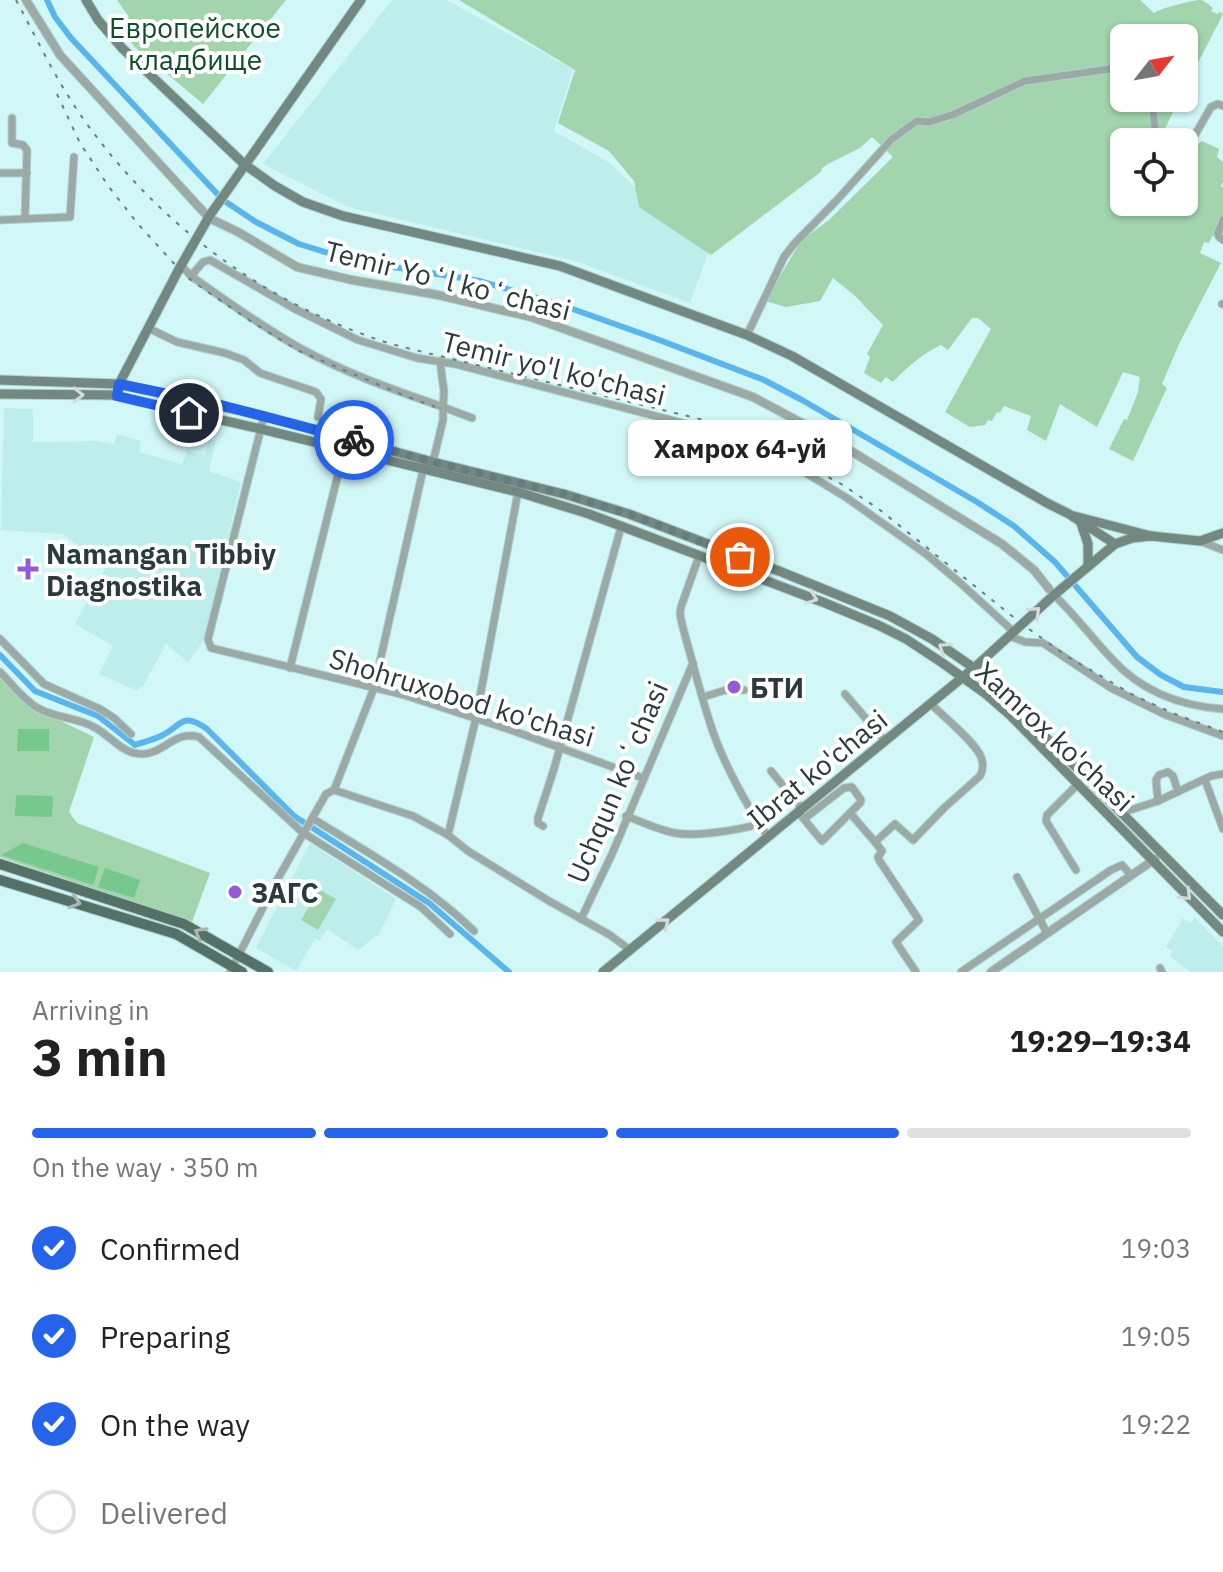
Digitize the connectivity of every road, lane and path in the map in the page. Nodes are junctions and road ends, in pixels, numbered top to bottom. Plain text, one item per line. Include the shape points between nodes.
1 (26, 0) edge
2 (86, 0) edge
3 (361, 0) edge
4 (1110, 69) edge
5 (1223, 106) edge
6 (12, 118) dead end
7 (1198, 130) edge
8 (74, 157) dead end
9 (244, 164) junction
10 (0, 173) edge
11 (27, 173) junction
12 (210, 217) junction
13 (25, 218) junction
14 (0, 220) edge
15 (1223, 220) edge
16 (1223, 240) edge
17 (181, 265) junction
18 (191, 276) junction
19 (148, 328) junction
20 (747, 335) junction
21 (440, 361) junction
22 (0, 380) edge
23 (119, 384) junction
24 (0, 394) edge
25 (117, 396) junction
26 (443, 407) junction
27 (264, 416) junction
28 (318, 417) dead end
29 (472, 418) dead end
30 (261, 429) junction
31 (347, 438) junction
32 (344, 450) junction
33 (433, 462) junction
34 (423, 470) junction
35 (518, 492) junction
36 (1069, 514) junction
37 (1081, 523) junction
38 (621, 527) junction
39 (1223, 533) edge
40 (682, 535) junction
41 (1151, 536) junction
42 (1200, 541) junction
43 (1115, 544) junction
44 (676, 548) junction
45 (1223, 550) edge
46 (699, 556) junction
47 (1085, 568) junction
48 (1051, 592) junction
49 (1012, 634) junction
50 (0, 639) edge
51 (693, 663) junction
52 (290, 668) junction
53 (974, 668) junction
54 (0, 672) edge
55 (963, 677) junction
56 (374, 688) junction
57 (744, 690) dead end
58 (845, 694) dead end
59 (703, 697) junction
60 (931, 704) junction
61 (1223, 709) edge
62 (476, 718) junction
63 (131, 734) dead end
64 (1223, 736) edge
65 (885, 741) junction
66 (559, 747) junction
67 (771, 771) dead end
68 (1223, 774) edge
69 (643, 778) junction
70 (1205, 780) junction
71 (1078, 784) junction
72 (334, 790) junction
73 (1178, 792) junction
74 (1158, 801) junction
75 (850, 813) junction
76 (1121, 813) junction
77 (801, 814) junction
78 (626, 816) junction
79 (312, 819) junction
80 (759, 824) junction
81 (543, 826) dead end
82 (1223, 829) edge
83 (304, 832) junction
84 (448, 835) junction
85 (768, 837) junction
86 (875, 842) junction
87 (1162, 854) junction
88 (1152, 861) junction
89 (0, 864) edge
90 (1076, 870) dead end
91 (1131, 875) junction
92 (1017, 877) dead end
93 (0, 880) edge
94 (1091, 884) junction
95 (1101, 896) junction
96 (1223, 915) edge
97 (1040, 918) junction
98 (581, 919) junction
99 (474, 931) dead end
100 (1223, 932) edge
101 (1047, 933) junction
102 (450, 934) dead end
103 (630, 950) junction
104 (239, 955) junction
105 (235, 970) edge
106 (268, 972) edge
107 (603, 972) edge
108 (916, 972) edge
109 (961, 972) edge
110 (991, 972) edge

1 - 12 street, Temir Yoʻl koʻchasi via 60,55
2 - 9 main road via 122,48
3 - 9 main road
4 - 20 street via 1025,81 903,131 784,257
5 - 7 street via 1211,107
6 - 11 street via 12,143 27,150
8 - 13 street via 70,217
9 - 12 main road
9 - 20 main road via 324,210 550,263
10 - 11 street
11 - 13 street
12 - 17 main road
12 - 48 street, Temir Yoʻl koʻchasi via 297,267 531,317 753,397 819,431 1002,544
13 - 14 street
15 - 16 street via 1218,233
17 - 18 street
17 - 19 main road
18 - 21 street, Temir yo'l ko'chasi via 210,260 342,333
18 - 26 street via 301,349
19 - 23 main road
19 - 28 street via 177,342 244,360 260,373 316,392 321,399
20 - 36 main road
21 - 26 street
21 - 49 street, Temir yo'l ko'chasi via 694,426 796,467 926,554
22 - 23 main road
23 - 25 main road
23 - 27 main road
24 -> 25 main road, Xamrox ko'chasi
25 - 30 main road, Xamrox ko'chasi
26 - 29 street
26 - 33 street
27 - 30 street
27 - 31 main road
30 - 32 main road, Xamrox ko'chasi
30 - 52 street, Shohruxobod ko'chasi via 208,639 211,648
31 - 32 street
31 - 33 main road
32 - 34 main road, Xamrox ko'chasi
32 - 52 street
33 - 34 street
33 - 40 main road via 564,494
34 - 35 main road, Xamrox ko'chasi
34 - 56 street
35 - 38 main road, Xamrox ko'chasi
35 - 62 street
36 - 37 main road
36 - 41 main road
37 - 43 main road
37 - 47 main road via 1088,544
38 - 44 main road, Xamrox ko'chasi
38 - 66 street
39 - 42 main road
40 - 44 street
53 -> 40 main road via 890,616
41 - 42 main road
41 - 43 main road
42 - 45 street
43 - 47 main road, Ibrat ko'chasi
44 - 46 main road, Xamrox ko'chasi
46 - 51 street via 680,614
46 -> 55 main road, Xamrox ko'chasi via 878,625
47 - 48 main road, Ibrat ko'chasi
49 -> 48 main road, Ibrat ko'chasi
48 - 61 street via 1145,687 1176,701
49 - 53 main road, Ibrat ko'chasi
49 - 64 street via 1025,642 1043,643 1111,688 1166,715
50 - 63 street via 44,684 100,709
51 - 59 street
51 - 69 street, Uchqun koʻchasi
52 - 56 street, Shohruxobod ko'chasi
53 - 55 main road, Ibrat ko'chasi
53 - 76 main road
54 - 83 street via 37,708 93,726 127,752 153,752 182,735 199,737
55 - 60 main road, Ibrat ko'chasi
55 - 71 main road, Xamrox ko'chasi via 1010,715
56 - 62 street, Shohruxobod ko'chasi
56 - 72 street
57 - 59 street
58 - 65 street
59 - 80 street via 721,752
60 - 65 main road, Ibrat ko'chasi
60 - 86 street via 977,750 983,770 915,839 895,824
62 - 66 street, Shohruxobod ko'chasi
62 - 84 street
65 - 77 main road, Ibrat ko'chasi
66 - 69 street, Shohruxobod ko'chasi
66 - 81 street via 538,818
67 - 77 street
68 - 70 street
69 - 78 street, Uchqun koʻchasi
70 - 73 street
70 - 82 street
71 - 88 main road, Xamrox ko'chasi
71 - 90 street via 1046,821
72 - 79 street
72 - 84 street via 413,816
73 - 74 street
73 - 74 street via 1173,776 1162,774 1156,780
74 - 76 street
75 - 77 street via 822,841
75 - 77 street via 861,800 850,787
75 - 86 street
76 - 87 main road
77 - 85 main road, Ibrat ko'chasi
78 - 80 street via 689,835
78 - 98 street, Uchqun koʻchasi
79 - 83 street
79 - 99 street via 428,891
80 - 85 street
83 - 102 street via 421,907
83 - 104 street
84 - 98 street
103 -> 85 main road, Ibrat ko'chasi
86 - 108 street via 882,851 879,860 919,920 896,942
87 - 88 street
87 - 96 main road
88 - 91 street
88 -> 100 main road, Xamrox ko'chasi
104 -> 89 main road via 184,924
91 - 94 street via 1122,865
91 - 95 street
92 - 97 street
93 -> 105 main road via 176,934
94 - 95 street
94 - 97 street
95 - 101 street
97 - 101 street
97 - 109 street
98 - 103 street
101 - 110 street
103 - 107 main road, Ibrat ko'chasi
104 - 105 street
104 - 106 main road

